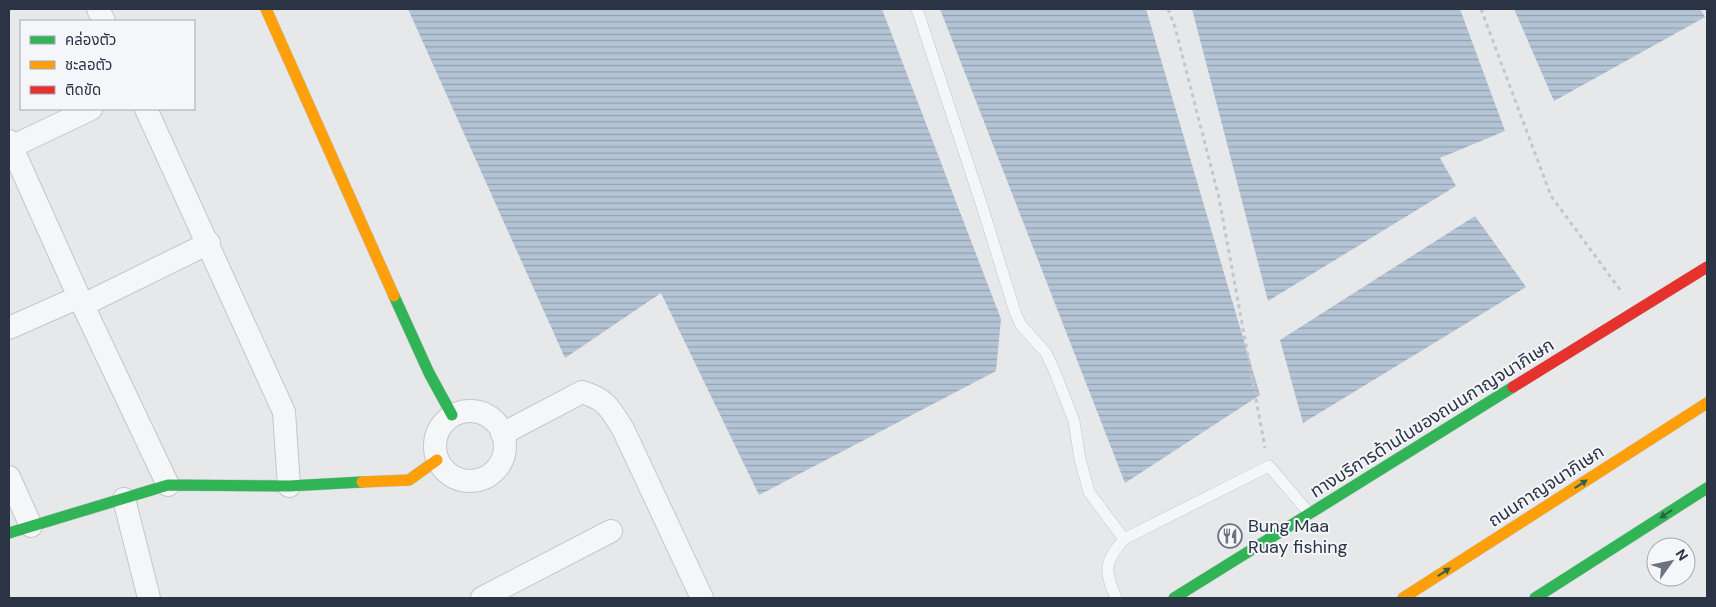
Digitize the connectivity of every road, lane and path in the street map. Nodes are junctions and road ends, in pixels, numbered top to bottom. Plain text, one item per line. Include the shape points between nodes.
1 (266, 9) edge
2 (917, 9) edge
3 (1168, 9) edge
4 (1481, 9) edge
5 (90, 110) edge
6 (146, 110) edge
7 (10, 144) edge
8 (208, 243) junction
9 (1707, 267) edge
10 (81, 301) junction
11 (1636, 312) junction
12 (9, 328) edge
13 (1707, 403) edge
14 (452, 415) junction
15 (502, 434) junction
16 (437, 460) junction
17 (1269, 466) junction
18 (9, 477) edge
19 (168, 485) junction
20 (289, 486) junction
21 (1707, 488) edge
22 (124, 499) junction
23 (1310, 514) junction
24 (31, 526) junction
25 (611, 531) dead end
26 (9, 533) edge
27 (1124, 540) junction
28 (148, 598) edge
29 (482, 598) edge
30 (702, 598) edge
31 (1116, 598) edge
32 (1174, 598) edge
33 (1403, 598) edge
34 (1535, 598) edge

1 - 14 main road via 429,373
2 - 27 lane via 1015,312 1046,353 1054,370 1074,421 1089,492
3 - 17 path via 1219,198
4 - 11 path via 1551,196
5 - 7 street
6 - 8 street
7 - 10 street
8 - 10 street
8 - 20 street via 284,412
9 - 11 main road, ทางบริการด้านในของถนนกาญจนาภิเษก
10 - 12 street
10 - 19 street
11 - 23 main road, ทางบริการด้านในของถนนกาญจนาภิเษก
33 -> 13 main road, ถนนกาญจนาภิเษก
14 - 15 street via 468,411 485,414 498,425
14 - 16 street via 440,427 435,443
15 - 16 street via 503,457 494,471 480,480 463,480 448,473
15 - 30 street via 582,392 599,397 623,429
16 - 20 main road via 409,480
17 - 23 lane
17 - 27 lane
18 - 24 street
19 - 20 main road
19 - 22 main road
21 -> 34 main road
22 - 24 main road
22 - 28 street
23 - 32 main road, ทางบริการด้านในของถนนกาญจนาภิเษก
24 - 26 main road
25 - 29 street
27 - 31 lane via 1113,552 1107,569

